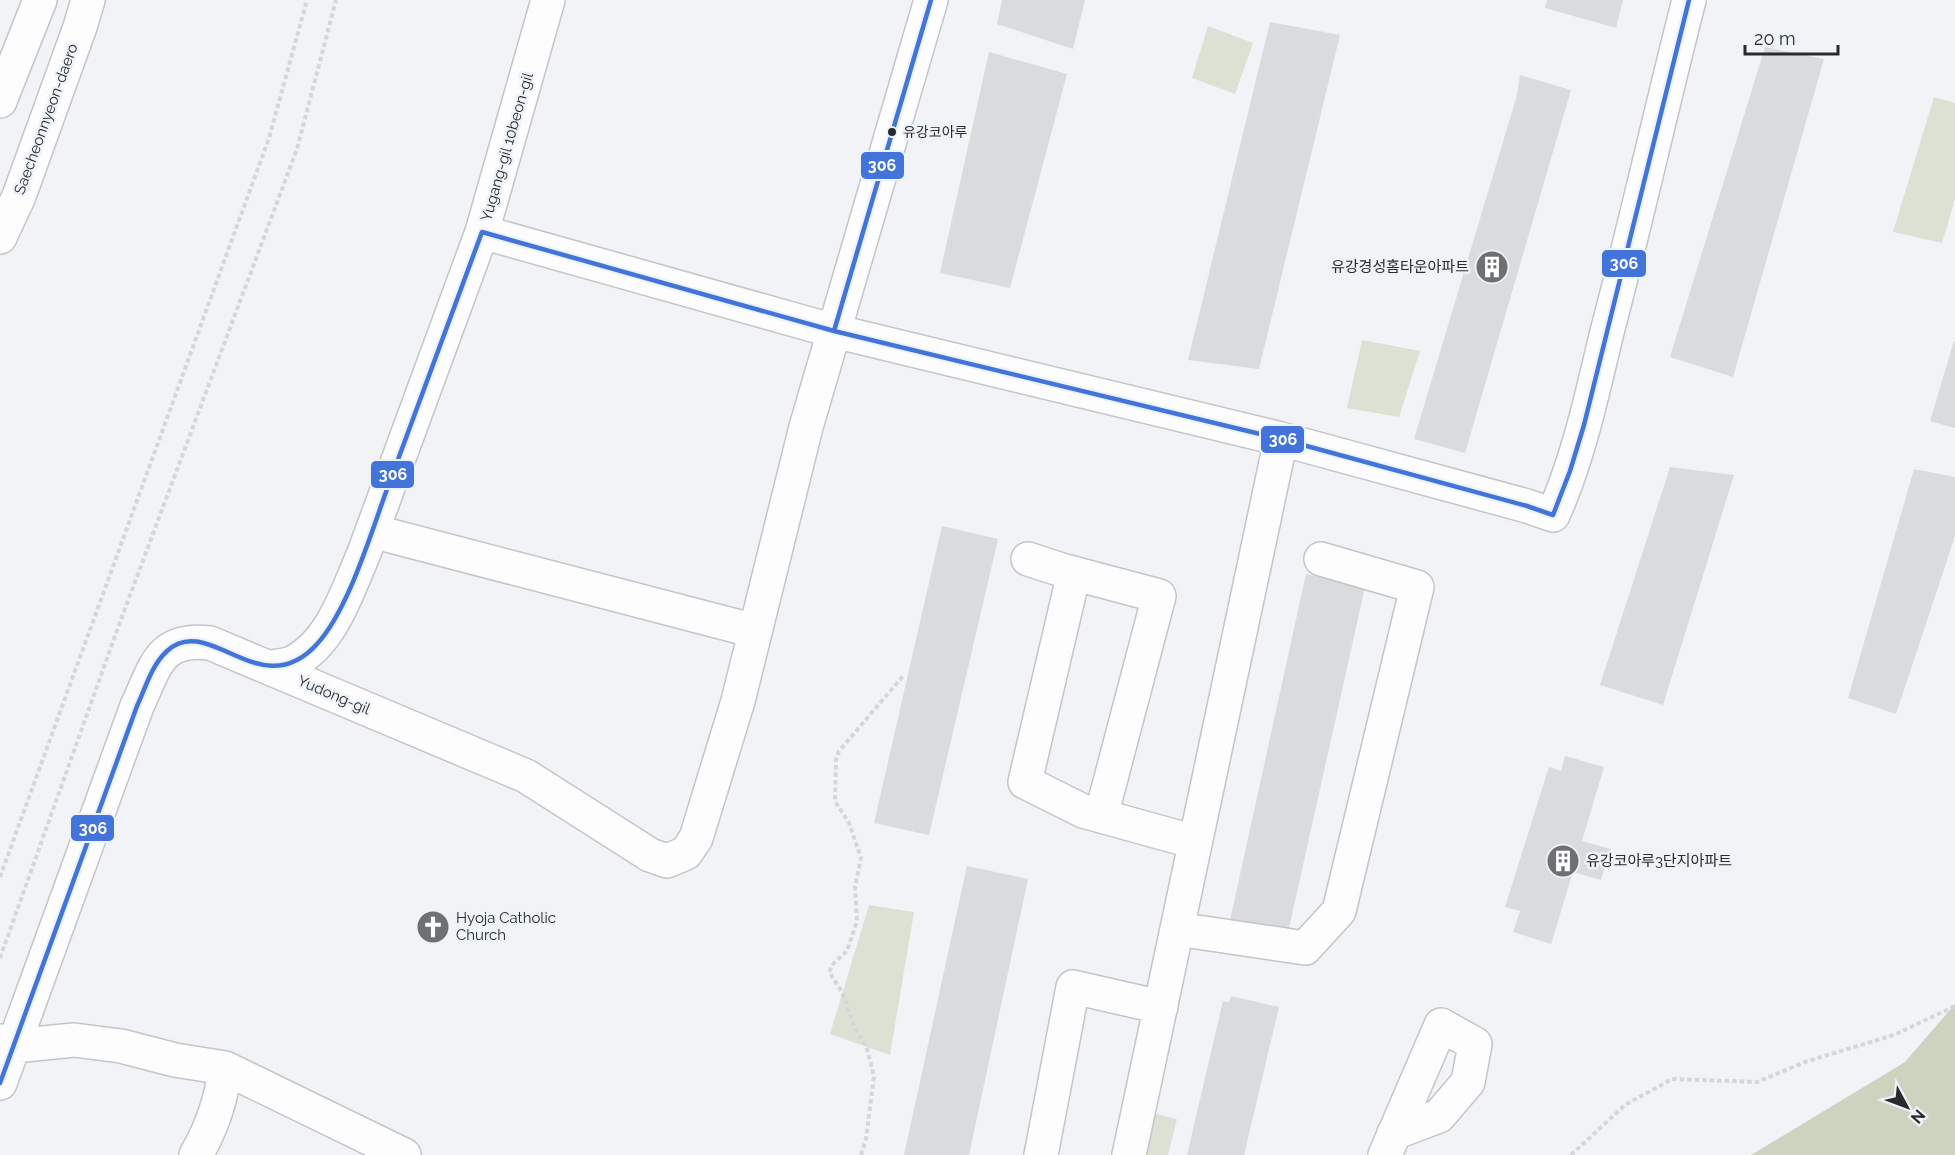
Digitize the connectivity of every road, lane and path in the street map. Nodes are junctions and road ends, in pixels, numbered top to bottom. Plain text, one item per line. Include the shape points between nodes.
1 (15, 0) edge
2 (40, 0) edge
3 (307, 0) edge
4 (336, 0) edge
5 (548, 0) edge
6 (931, 0) edge
7 (1689, 0) edge
8 (87, 9) edge
9 (0, 101) edge
10 (482, 232) junction
11 (0, 237) edge
12 (834, 331) junction
13 (1281, 439) junction
14 (372, 531) junction
15 (1028, 559) dead end
16 (1321, 559) dead end
17 (1074, 573) junction
18 (755, 631) junction
19 (269, 667) junction
20 (903, 675) dead end
21 (1101, 816) junction
22 (1195, 842) junction
23 (0, 877) edge
24 (1177, 929) junction
25 (0, 958) edge
26 (1955, 1006) edge
27 (1161, 1007) junction
28 (7, 1044) edge
29 (225, 1068) junction
30 (0, 1083) edge
31 (196, 1155) edge
32 (404, 1155) edge
33 (861, 1155) edge
34 (1041, 1155) edge
35 (1129, 1155) edge
36 (1571, 1155) edge

1 - 9 main road
2 - 9 main road
3 - 23 path via 269,138
4 - 25 path via 297,149 120,622
5 - 10 main road, Yugang-gil 10beon-gil
6 - 12 main road, Yudong-gil
7 - 13 main road, Yugang-gil 10beon-gil via 1573,465 1553,515
8 - 11 main road, Saecheonnyeon-daero via 19,196
10 - 12 main road, Yugang-gil 10beon-gil
10 - 14 main road
12 - 13 main road, Yugang-gil 10beon-gil
12 - 18 main road, Yudong-gil
13 - 22 main road
14 - 18 main road
14 - 19 main road via 342,604 321,639 290,664
15 - 17 main road
16 - 24 main road via 1417,587 1339,911 1305,948
17 - 21 main road via 1025,782
17 - 21 main road via 1159,596
18 - 19 main road, Yudong-gil via 696,838 686,853 667,861 650,855 526,776
19 - 28 main road, Yudong-gil via 210,643 193,641 175,645 159,660 137,706
20 - 33 path via 836,759 836,801 849,823 861,858 855,887 856,924 847,951 829,972 866,1045 873,1076
21 - 22 main road
22 - 24 main road
24 - 27 main road
26 - 36 path via 1894,1035 1805,1062 1757,1082 1672,1079 1625,1105
27 - 34 main road via 1073,987
27 - 35 main road
28 - 29 main road via 74,1040
28 - 30 main road, Yudong-gil
29 - 31 main road via 222,1092
29 - 32 main road

